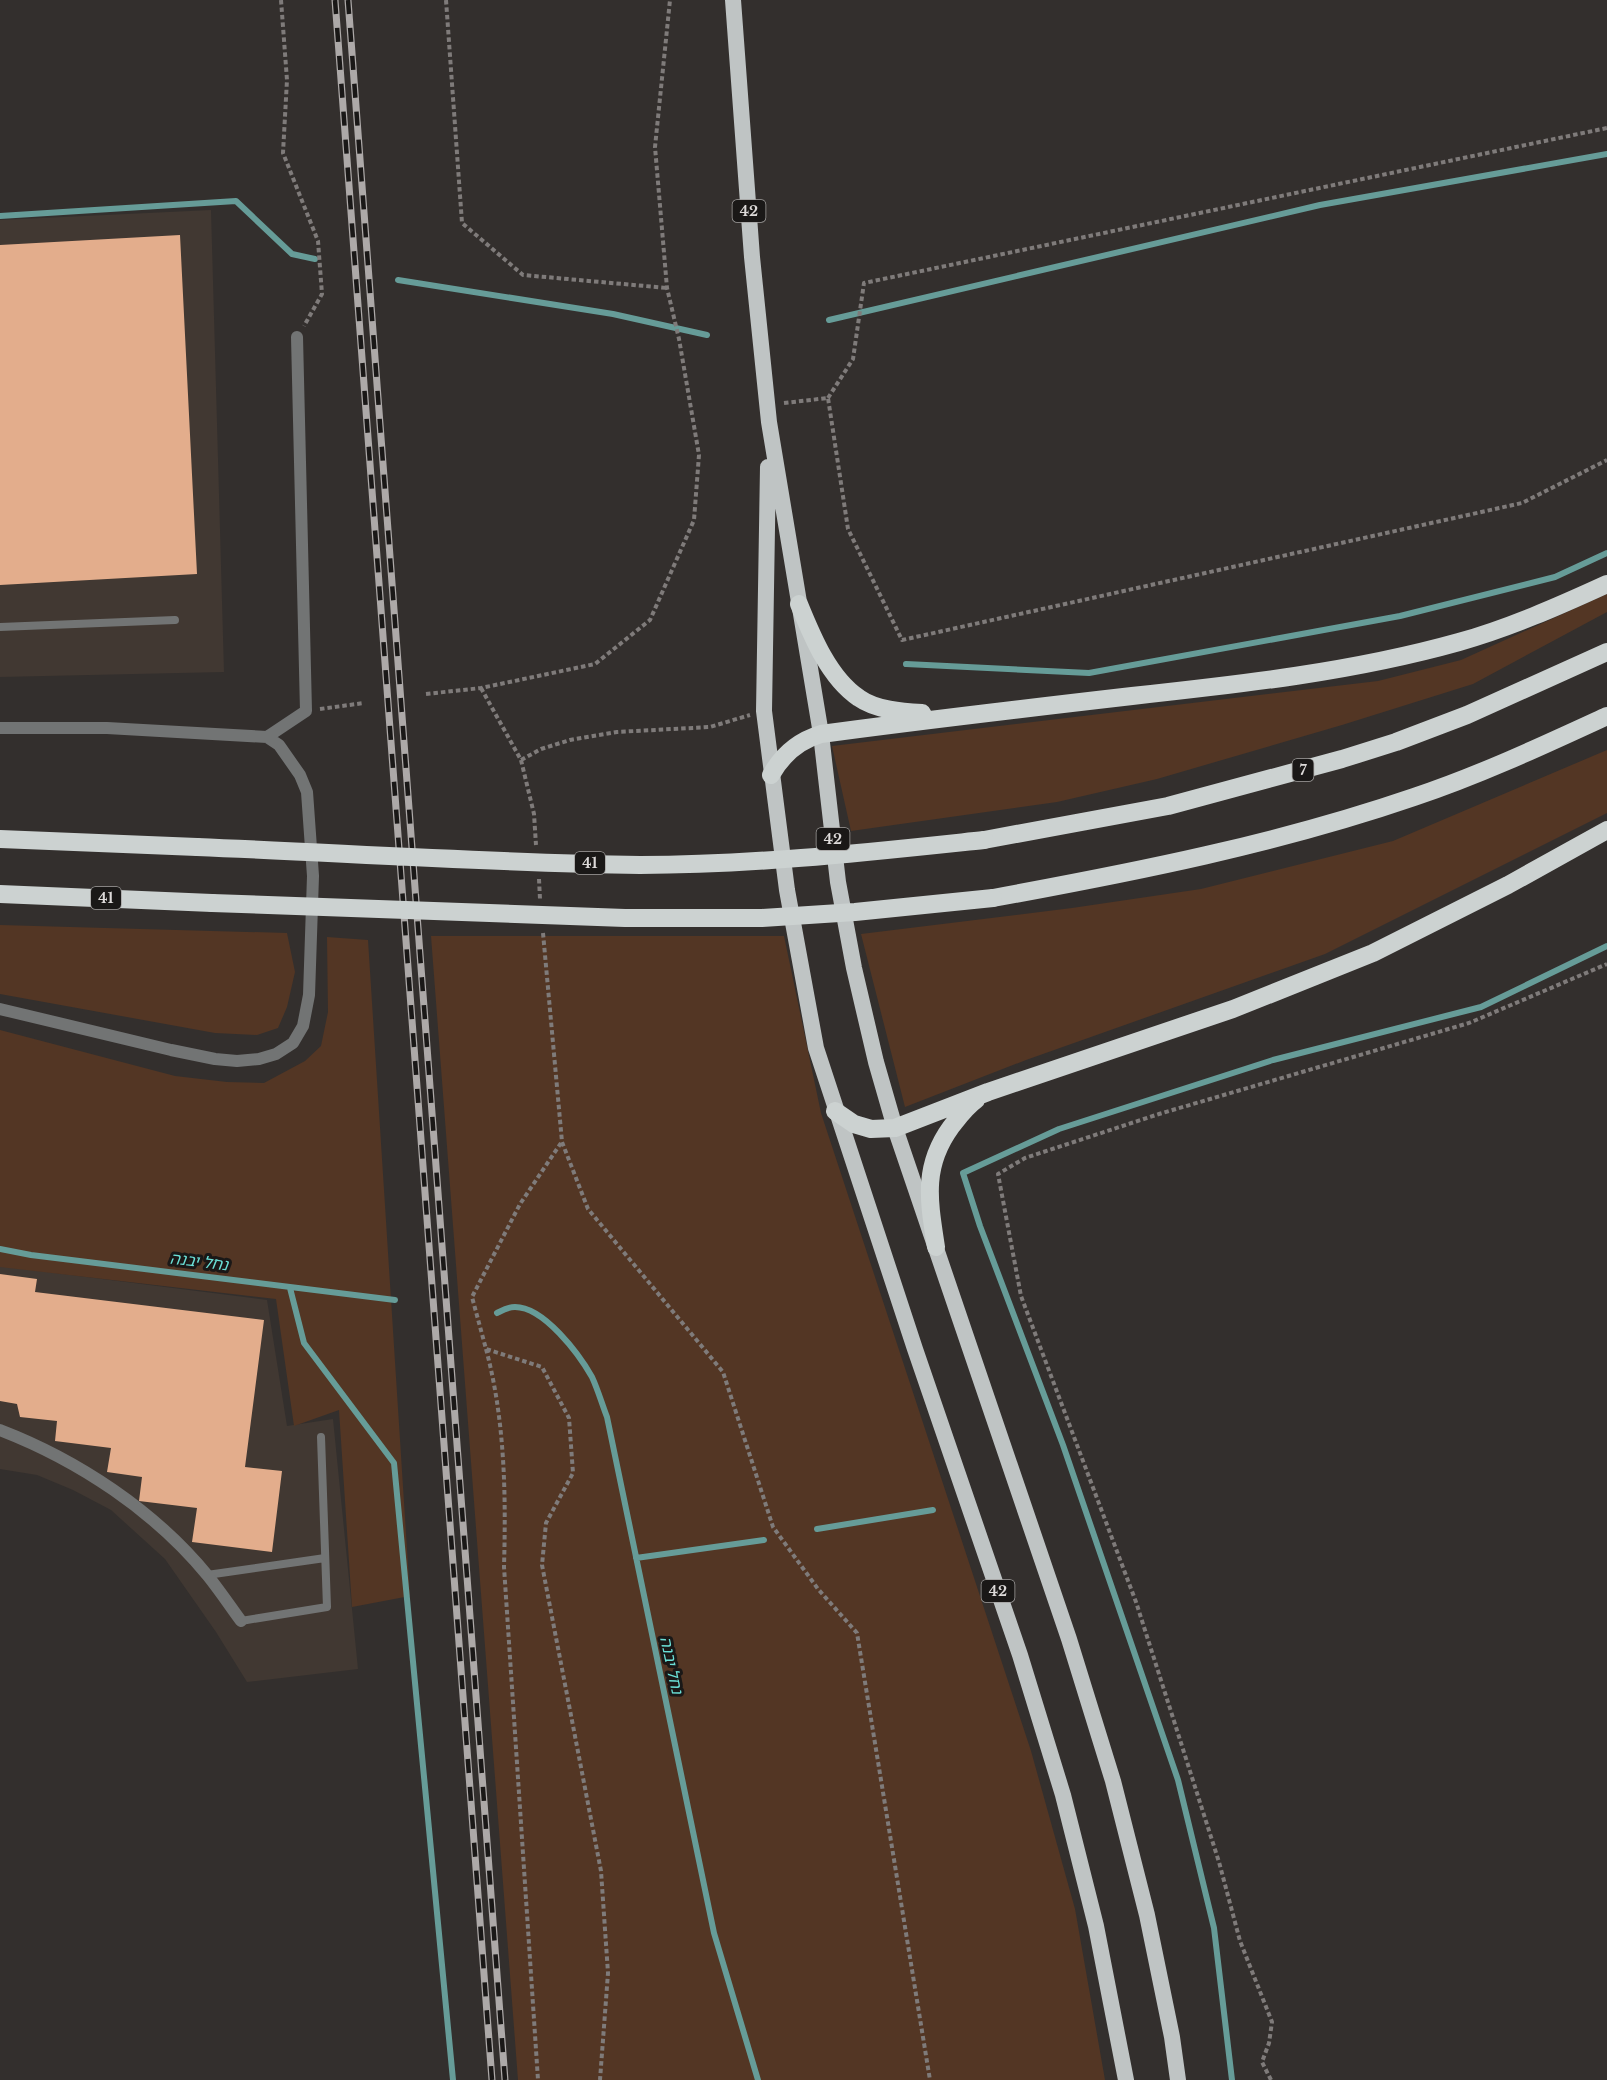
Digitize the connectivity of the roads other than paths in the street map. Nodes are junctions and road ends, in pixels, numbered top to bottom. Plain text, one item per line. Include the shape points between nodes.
1 (733, 0) edge
2 (297, 337) road end
3 (769, 422) junction
4 (1607, 584) edge
5 (799, 604) junction
6 (175, 620) dead end
7 (0, 627) edge
8 (1607, 652) edge
9 (954, 716) junction
10 (1607, 716) edge
11 (0, 728) edge
12 (821, 734) junction
13 (267, 737) junction
14 (771, 775) junction
15 (1607, 830) edge
16 (0, 831) edge
17 (0, 838) edge
18 (984, 840) joint
19 (97, 843) junction
20 (0, 894) edge
21 (0, 1009) edge
22 (988, 1092) junction
23 (835, 1111) junction
24 (895, 1128) junction
25 (936, 1247) junction
26 (0, 1430) edge
27 (321, 1437) dead end
28 (325, 1558) junction
29 (207, 1575) junction
30 (241, 1621) joint
31 (1126, 2080) edge
32 (1178, 2080) edge

1 - 3 highway, 42
2 - 13 street via 306,711
3 - 5 highway, 42
3 - 14 highway, 42 via 764,711
4 - 9 highway via 1461,641 1377,662 1267,681
5 - 9 highway via 830,667 860,699 906,712
5 - 12 highway, 42
6 - 7 lane
8 - 18 highway, 7 via 1467,715 1342,759 1168,806
9 - 12 highway
10 - 20 highway, 41, bridge via 1488,769 1358,815 1181,862 993,898 762,918 625,918
11 - 13 street via 107,728
12 - 14 highway via 806,738 780,759
12 - 24 highway, 42 via 838,882 854,968
13 - 21 street via 279,744 307,792 313,876 309,995 303,1026 293,1043 259,1059 216,1059
14 - 23 highway, 42 via 804,986 816,1048
15 - 22 highway via 1374,952 1233,1009
16 - 19 highway
17 - 19 highway, 41
18 - 19 highway, 41, bridge via 826,856 642,865
22 - 24 highway
22 - 25 highway via 962,1113 939,1146 931,1166 928,1186
23 - 24 highway via 854,1124 871,1129
23 - 31 highway, 42 via 1020,1655 1063,1795 1096,1926
24 - 25 highway, 42
25 - 32 highway, 42 via 1070,1639 1113,1781 1147,1915
26 - 29 street via 69,1461 124,1497 168,1534
27 - 28 lane
28 - 29 lane
28 - 30 lane via 327,1607
29 - 30 street

